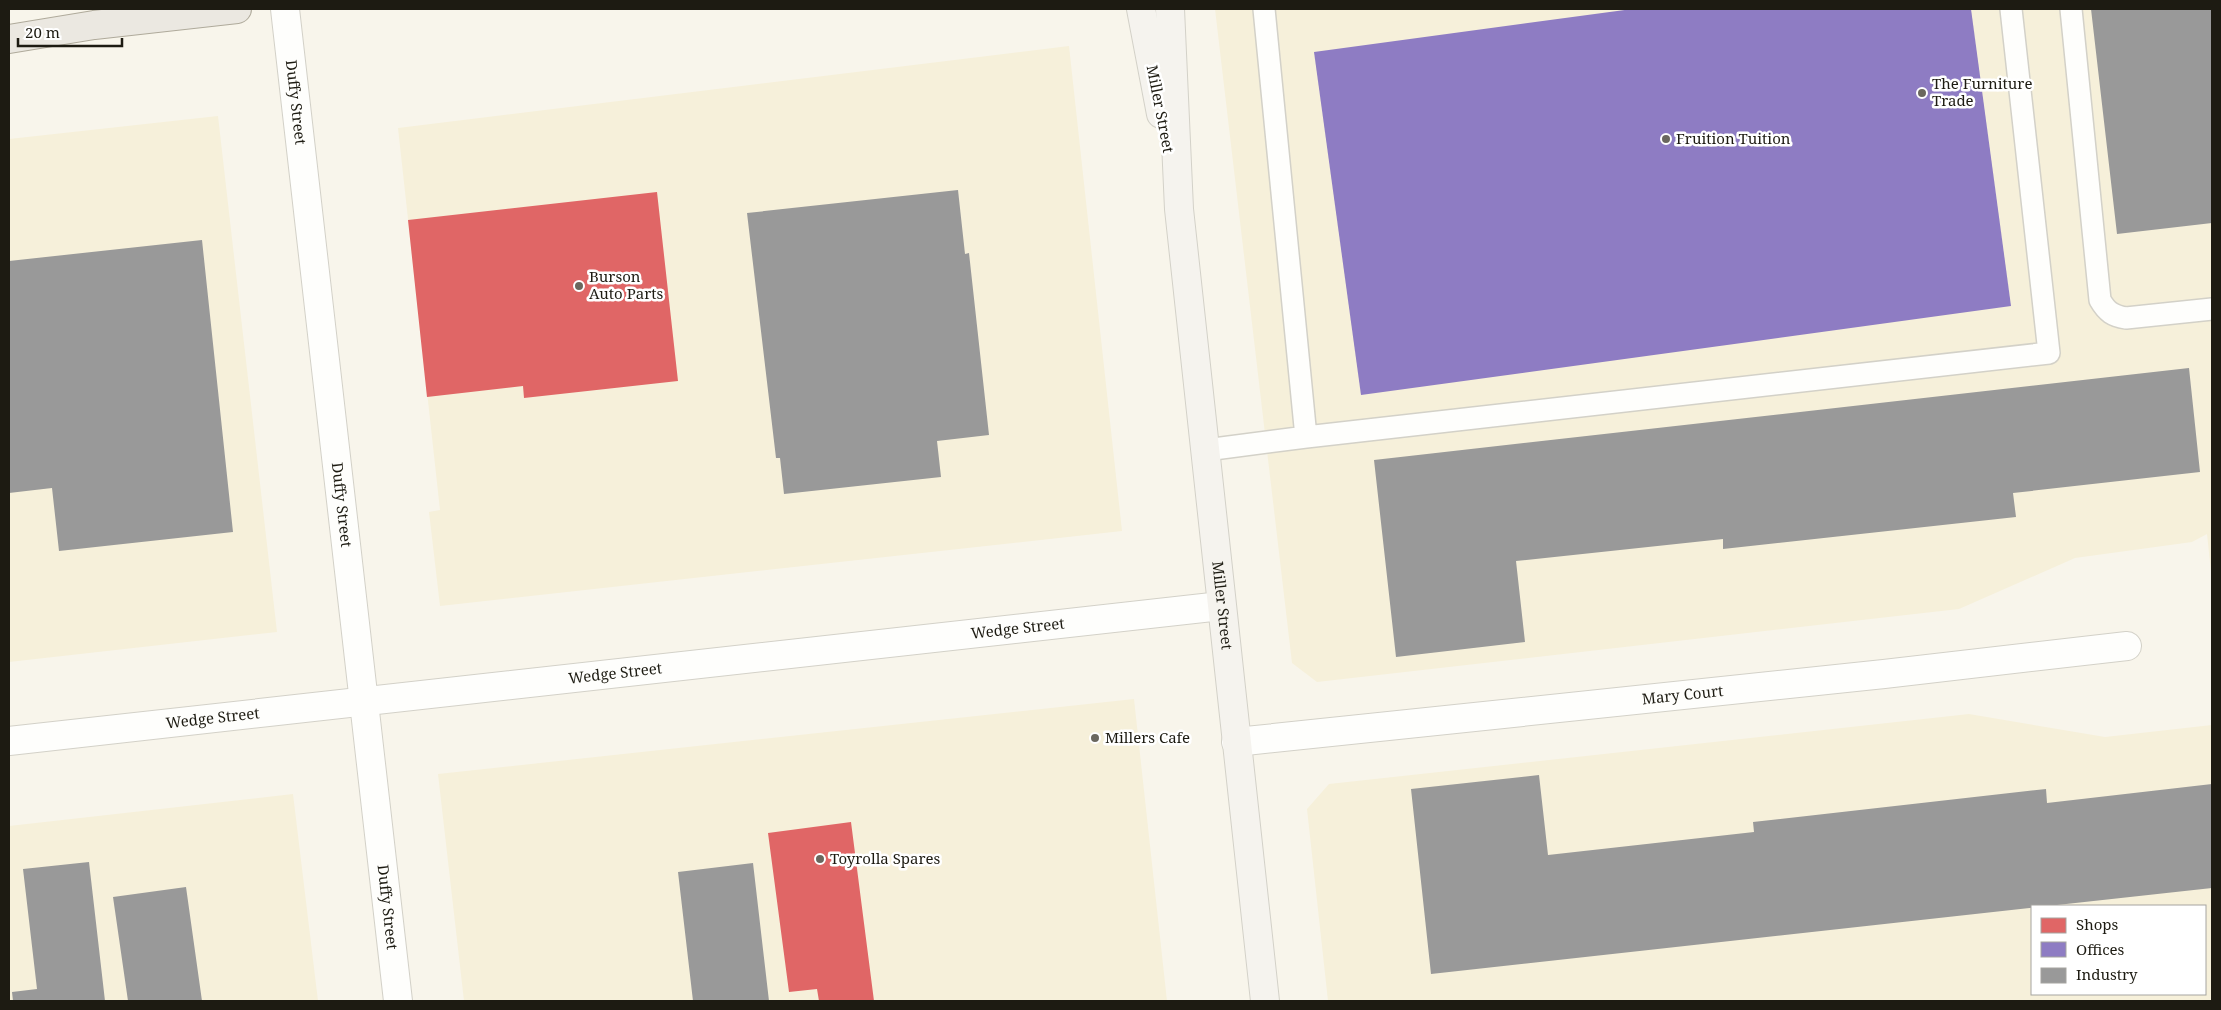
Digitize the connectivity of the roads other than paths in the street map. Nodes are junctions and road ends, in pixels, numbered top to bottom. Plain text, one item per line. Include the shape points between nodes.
1 (237, 9) edge
2 (285, 9) edge
3 (1140, 9) edge
4 (1170, 9) edge
5 (1264, 9) edge
6 (2012, 9) edge
7 (2072, 9) edge
8 (9, 39) edge
9 (1179, 209) junction
10 (2212, 309) edge
11 (1306, 437) junction
12 (1206, 450) junction
13 (1222, 606) junction
14 (2128, 646) dead end
15 (364, 701) junction
16 (9, 741) edge
17 (1236, 742) junction
18 (398, 1001) edge
19 (1265, 1001) edge

1 - 8 main road via 94,25
2 - 15 street, Duffy Street
3 - 9 street, Miller Street
4 - 9 street, Miller Street
5 - 11 lane
6 - 11 lane via 2049,354
7 - 10 lane via 2100,300 2114,316 2126,318
9 - 12 street, Miller Street
11 - 12 lane
12 - 13 street, Miller Street
13 - 15 street, Wedge Street
13 - 17 street, Miller Street
14 - 17 street, Mary Court
15 - 16 street, Wedge Street
15 - 18 street, Duffy Street
17 - 19 street, Miller Street

